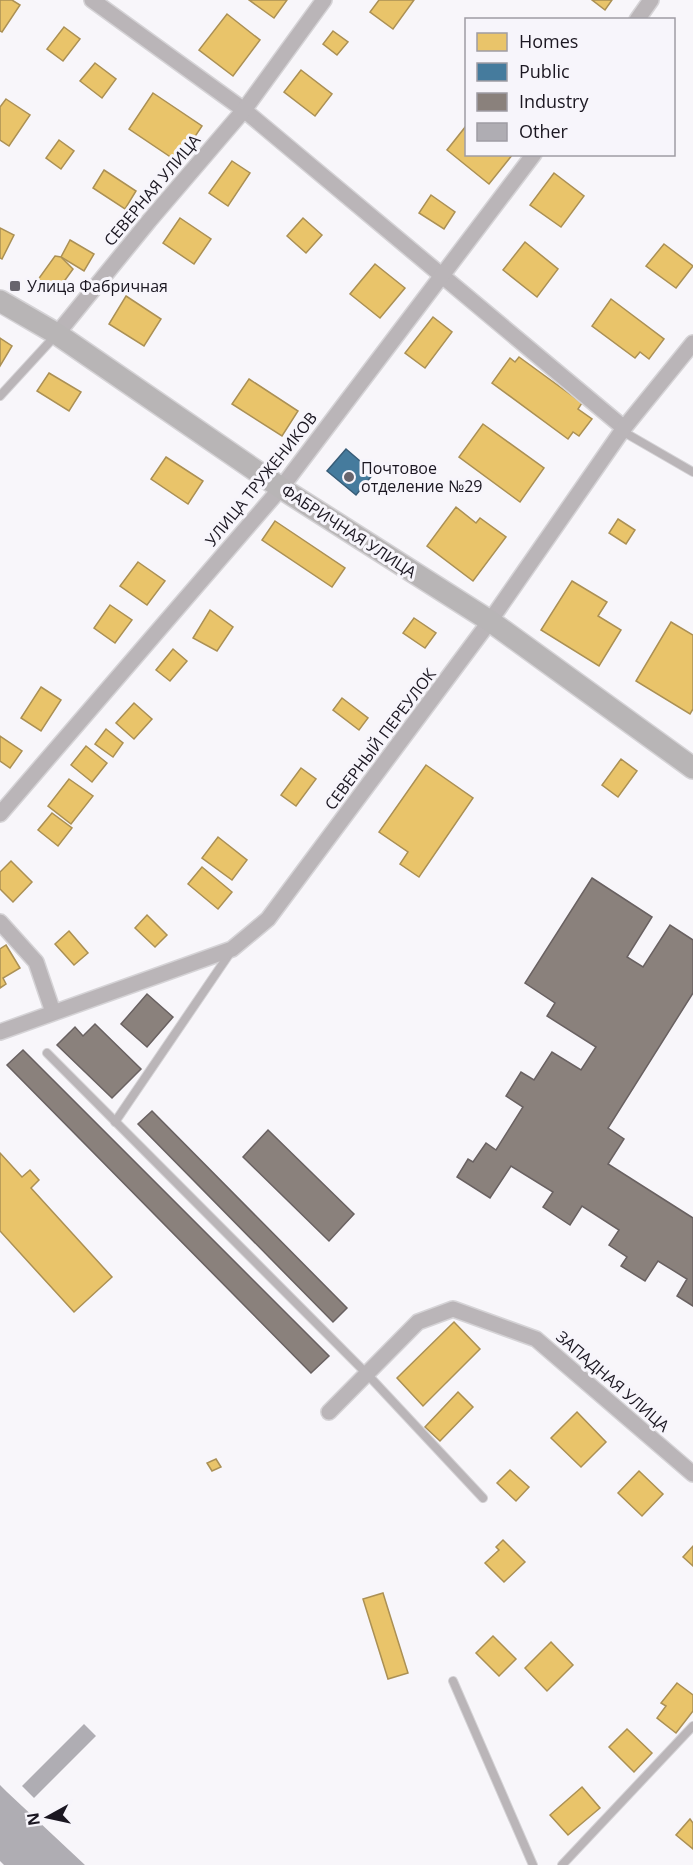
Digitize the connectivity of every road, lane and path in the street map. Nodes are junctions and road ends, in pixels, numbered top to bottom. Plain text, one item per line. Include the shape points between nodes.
1 (92, 0) edge
2 (324, 0) edge
3 (651, 0) edge
4 (638, 18) edge
5 (243, 110) junction
6 (532, 156) edge
7 (442, 275) junction
8 (0, 301) edge
9 (57, 334) junction
10 (693, 343) edge
11 (0, 396) edge
12 (623, 430) junction
13 (693, 472) edge
14 (281, 488) junction
15 (490, 621) junction
16 (693, 768) edge
17 (0, 814) edge
18 (0, 922) edge
19 (232, 949) junction
20 (53, 1012) junction
21 (0, 1032) edge
22 (47, 1053) dead end
23 (115, 1122) junction
24 (367, 1374) junction
25 (329, 1412) dead end
26 (693, 1474) edge
27 (483, 1498) dead end
28 (453, 1681) dead end
29 (693, 1726) edge
30 (533, 1865) edge
31 (562, 1865) edge

1 - 5 street
2 - 5 street, СЕВЕРНАЯ УЛИЦА
3 - 4 street
5 - 7 street
5 - 9 street, СЕВЕРНАЯ УЛИЦА
6 - 7 street, УЛИЦА ТРУЖЕНИКОВ
7 - 12 street
7 - 14 street, УЛИЦА ТРУЖЕНИКОВ
8 - 9 street, ФАБРИЧНАЯ УЛИЦА
9 - 11 lane, СЕВЕРНАЯ УЛИЦА
9 - 14 street, ФАБРИЧНАЯ УЛИЦА
10 - 12 street, СЕВЕРНЫЙ ПЕРЕУЛОК
12 - 13 lane
12 - 15 street, СЕВЕРНЫЙ ПЕРЕУЛОК
14 - 15 street, ФАБРИЧНАЯ УЛИЦА
14 - 17 street, УЛИЦА ТРУЖЕНИКОВ
15 - 16 street, ФАБРИЧНАЯ УЛИЦА
15 - 19 street, СЕВЕРНЫЙ ПЕРЕУЛОК via 268,919
18 - 20 street via 36,962
19 - 20 street, СЕВЕРНЫЙ ПЕРЕУЛОК
19 - 23 lane
20 - 21 street, СЕВЕРНЫЙ ПЕРЕУЛОК
22 - 23 lane
23 - 24 lane
24 - 25 street, ЗАПАДНАЯ УЛИЦА
24 - 26 street, ЗАПАДНАЯ УЛИЦА via 418,1322 453,1309 536,1339
24 - 27 lane
28 - 30 lane
29 - 31 lane

